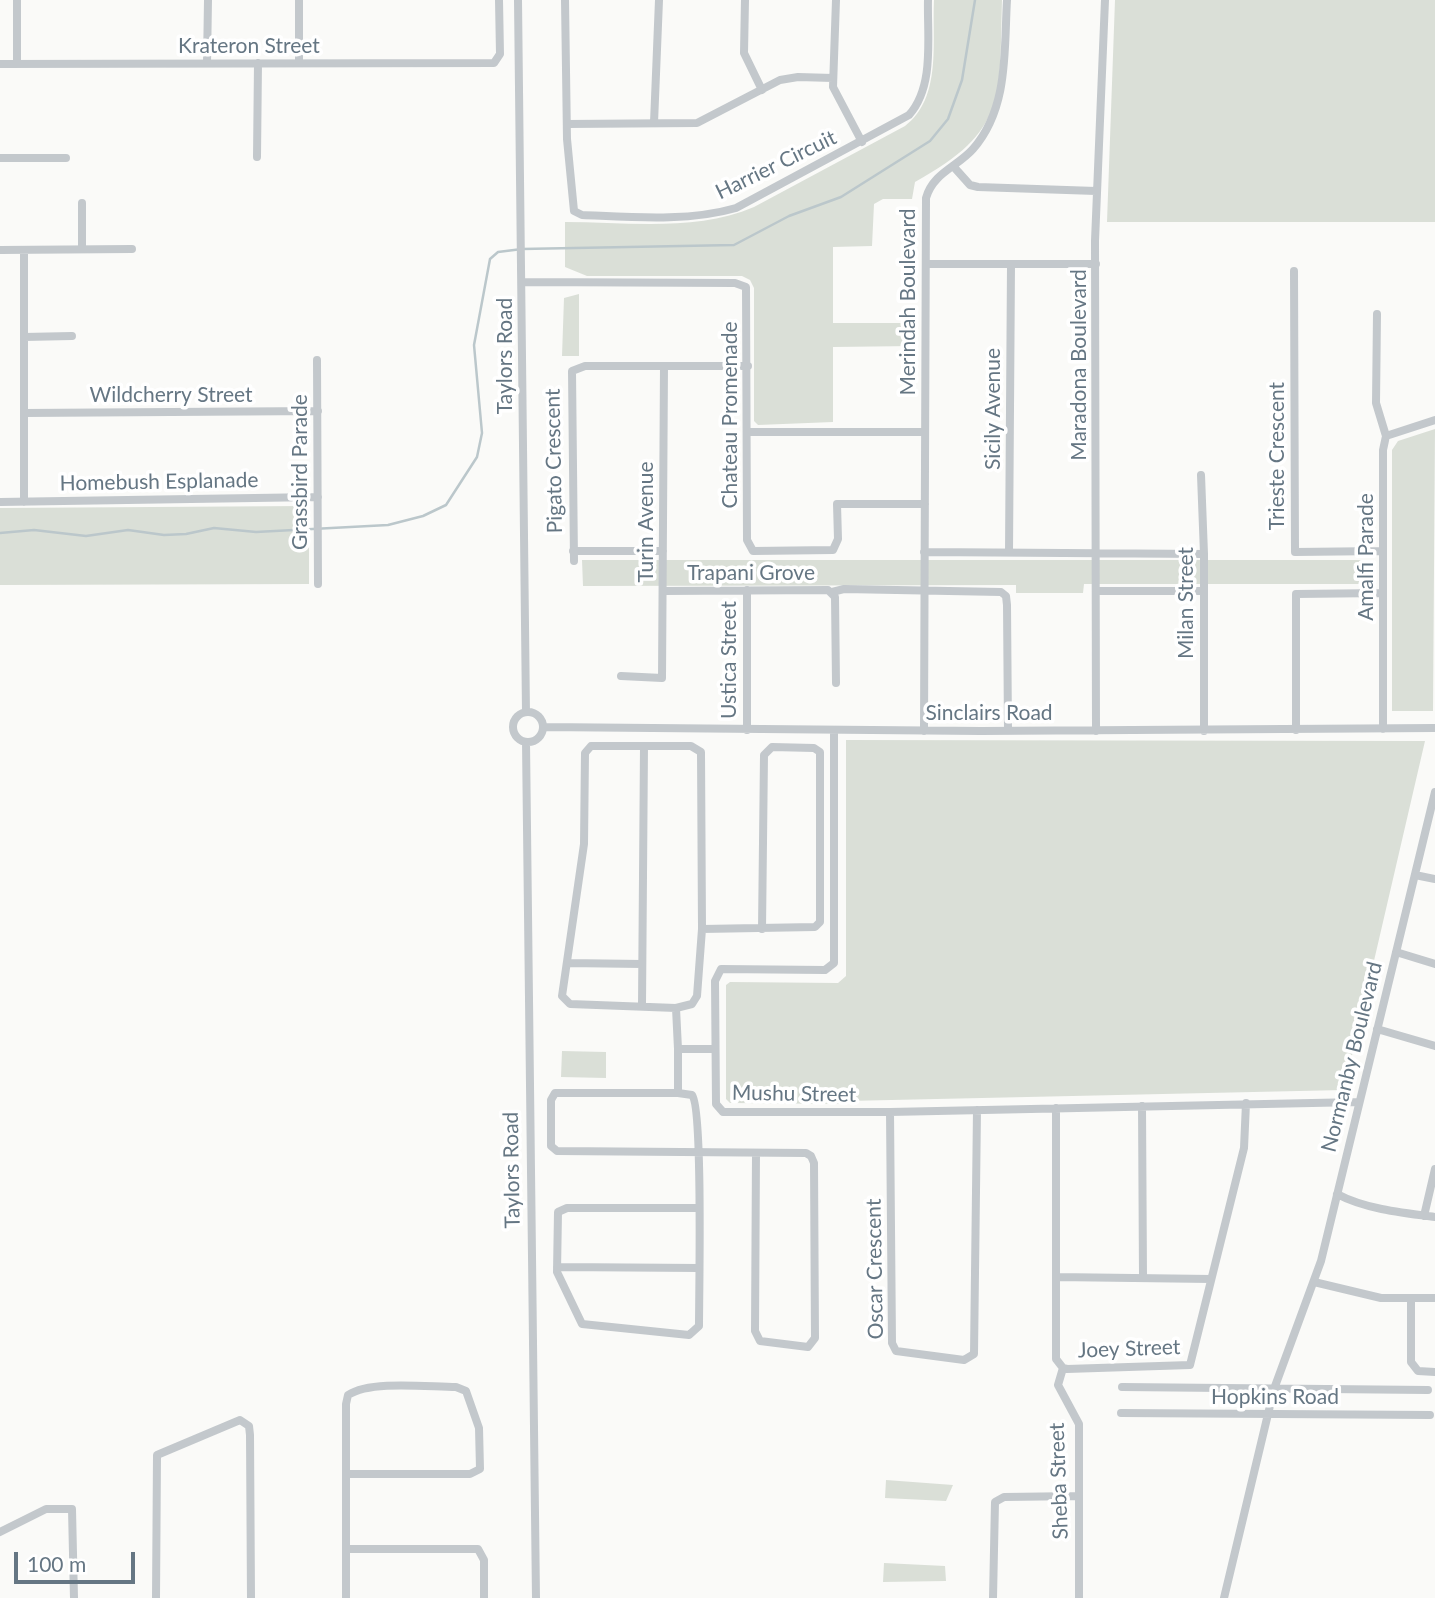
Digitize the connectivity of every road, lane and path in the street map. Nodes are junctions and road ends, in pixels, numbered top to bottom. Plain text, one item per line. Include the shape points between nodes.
1 (17, 0) edge
2 (208, 0) edge
3 (299, 0) edge
4 (499, 0) edge
5 (518, 0) edge
6 (565, 0) edge
7 (659, 0) edge
8 (745, 0) edge
9 (836, 0) edge
10 (928, 0) edge
11 (1007, 0) edge
12 (1105, 0) edge
13 (207, 63) junction
14 (258, 63) junction
15 (299, 63) junction
16 (0, 64) edge
17 (17, 64) junction
18 (833, 78) junction
19 (762, 90) junction
20 (654, 123) junction
21 (567, 124) junction
22 (862, 142) junction
23 (257, 157) dead end
24 (0, 158) edge
25 (66, 158) dead end
26 (953, 166) junction
27 (1096, 191) junction
28 (82, 203) dead end
29 (132, 248) dead end
30 (82, 249) junction
31 (0, 250) edge
32 (24, 250) junction
33 (926, 264) junction
34 (1096, 264) junction
35 (1011, 265) junction
36 (1294, 271) dead end
37 (522, 282) junction
38 (1377, 314) dead end
39 (72, 336) dead end
40 (24, 337) junction
41 (317, 360) dead end
42 (664, 366) junction
43 (748, 366) junction
44 (318, 411) junction
45 (24, 413) junction
46 (1435, 420) edge
47 (748, 432) junction
48 (925, 432) junction
49 (1386, 436) junction
50 (1201, 475) dead end
51 (318, 497) junction
52 (0, 502) edge
53 (24, 502) junction
54 (925, 504) junction
55 (573, 551) junction
56 (663, 551) junction
57 (1383, 551) junction
58 (925, 552) junction
59 (1009, 552) junction
60 (1096, 552) junction
61 (1204, 554) junction
62 (574, 561) dead end
63 (318, 584) dead end
64 (747, 590) junction
65 (924, 590) junction
66 (663, 591) junction
67 (1096, 591) junction
68 (1203, 591) junction
69 (832, 592) junction
70 (1383, 593) junction
71 (621, 676) dead end
72 (836, 683) dead end
73 (526, 712) junction
74 (543, 727) junction
75 (1435, 728) edge
76 (1383, 729) junction
77 (747, 730) junction
78 (834, 730) junction
79 (1296, 730) junction
80 (925, 731) junction
81 (1008, 731) junction
82 (1096, 731) junction
83 (1204, 731) junction
84 (526, 742) junction
85 (644, 746) junction
86 (1435, 792) edge
87 (1415, 875) junction
88 (1435, 879) edge
89 (702, 929) junction
90 (762, 929) junction
91 (1396, 952) junction
92 (567, 963) junction
93 (642, 964) junction
94 (1435, 964) edge
95 (642, 1005) junction
96 (676, 1007) junction
97 (1377, 1030) junction
98 (1435, 1046) edge
99 (678, 1049) junction
100 (715, 1049) junction
101 (678, 1093) junction
102 (1246, 1102) junction
103 (1359, 1102) junction
104 (1143, 1106) junction
105 (1056, 1108) junction
106 (977, 1110) junction
107 (890, 1112) junction
108 (698, 1152) junction
109 (756, 1153) junction
110 (1435, 1169) edge
111 (1337, 1194) junction
112 (699, 1208) junction
113 (1424, 1216) junction
114 (1435, 1217) edge
115 (557, 1267) junction
116 (699, 1268) junction
117 (1143, 1277) junction
118 (1056, 1278) junction
119 (1211, 1279) junction
120 (1314, 1282) junction
121 (1411, 1298) junction
122 (1435, 1298) edge
123 (1063, 1368) junction
124 (1435, 1372) edge
125 (1122, 1387) dead end
126 (1274, 1389) junction
127 (1428, 1390) dead end
128 (1121, 1413) dead end
129 (1268, 1414) junction
130 (1430, 1415) dead end
131 (346, 1475) junction
132 (1079, 1496) junction
133 (0, 1532) edge
134 (346, 1549) junction
135 (74, 1598) edge
136 (156, 1598) edge
137 (251, 1598) edge
138 (346, 1598) edge
139 (484, 1598) edge
140 (536, 1598) edge
141 (993, 1598) edge
142 (1079, 1598) edge
143 (1224, 1598) edge

1 - 17 street
2 - 13 street
3 - 15 street
4 - 15 street, Krateron Street via 498,61
5 - 37 street, Taylors Road
6 - 21 street, Harrier Circuit
7 - 20 street
8 - 19 street via 744,53
9 - 18 street
10 - 22 street, Harrier Circuit via 922,97 909,114
11 - 26 street, Merindah Boulevard via 997,107 983,136
12 - 27 street, Maradona Boulevard
13 - 14 street, Krateron Street
13 - 17 street, Krateron Street
14 - 15 street, Krateron Street
14 - 23 street
16 - 17 street, Krateron Street
18 - 19 street via 792,77
18 - 22 street via 835,94
19 - 20 street via 705,121
20 - 21 street
21 - 22 street, Harrier Circuit via 573,208 582,215 723,212
24 - 25 street
26 - 27 street via 970,185 978,187
26 - 33 street, Merindah Boulevard via 928,190
27 - 34 street, Maradona Boulevard
28 - 30 street
29 - 30 street
30 - 32 street
31 - 32 street
32 - 40 street
33 - 35 street
33 - 48 street, Merindah Boulevard
34 - 35 street
34 - 60 street, Maradona Boulevard
35 - 59 street, Sicily Avenue
36 - 57 street, Trieste Crescent via 1295,552
37 - 43 street, Chateau Promenade via 741,284 748,297
37 - 73 street, Taylors Road
38 - 49 street, Amalfi Parade via 1377,403
39 - 40 street
40 - 45 street
41 - 44 street, Grassbird Parade
42 - 43 street, Pigato Crescent
42 - 55 street, Pigato Crescent via 585,366 572,371
42 - 56 street, Turin Avenue
43 - 47 street, Chateau Promenade
44 - 45 street, Wildcherry Street
44 - 51 street, Grassbird Parade
45 - 53 street
46 - 49 street
47 - 48 street
47 - 54 street, Chateau Promenade via 747,540 753,551 832,550 838,539 837,504
48 - 54 street, Merindah Boulevard
49 - 57 street, Amalfi Parade
50 - 61 street, Milan Street
51 - 53 street, Homebush Esplanade
51 - 63 street, Grassbird Parade
52 - 53 street, Homebush Esplanade
54 - 58 street, Merindah Boulevard
55 - 56 street
55 - 62 street, Pigato Crescent
56 - 66 street, Turin Avenue
57 - 70 street, Amalfi Parade
58 - 59 street
58 - 65 street, Merindah Boulevard
59 - 60 street
60 - 61 street
60 - 67 street, Maradona Boulevard
61 - 68 street, Milan Street
64 - 66 street, Trapani Grove
64 - 69 street, Trapani Grove
64 - 77 street, Ustica Street
65 - 69 street
65 - 80 street, Merindah Boulevard
65 - 81 street via 1001,592 1006,596
66 - 71 street, Turin Avenue via 662,678
67 - 68 street
67 - 82 street, Maradona Boulevard
68 - 83 street, Milan Street
69 - 72 street, Trapani Grove
70 - 76 street, Amalfi Parade
70 - 79 street via 1296,594
73 - 74 street via 537,715
73 - 84 street via 513,726 518,738
74 - 77 street, Sinclairs Road
74 - 84 street via 536,740
75 - 76 street, Sinclairs Road
76 - 79 street, Sinclairs Road
77 - 78 street, Sinclairs Road
78 - 80 street, Sinclairs Road
78 - 100 street, Mushu Street via 834,963 825,970 721,969 715,981
79 - 83 street, Sinclairs Road
80 - 81 street, Sinclairs Road
81 - 82 street, Sinclairs Road
82 - 83 street, Sinclairs Road
84 - 140 street, Taylors Road
85 - 89 street via 691,746 701,752
85 - 92 street via 595,746 585,753 585,831
85 - 93 street
86 - 87 street, Normanby Boulevard
87 - 88 street
87 - 91 street, Normanby Boulevard
89 - 90 street
89 - 96 street via 696,1001
90 - 90 street via 815,927 820,922 820,752 814,748 772,747 764,755
91 - 94 street
91 - 97 street, Normanby Boulevard
92 - 93 street
92 - 95 street via 562,991 566,1003
93 - 95 street
95 - 96 street
96 - 99 street
97 - 98 street
97 - 103 street, Normanby Boulevard
99 - 100 street
99 - 101 street
100 - 107 street, Mushu Street via 716,1104 723,1112
101 - 108 street via 692,1094 696,1100
101 - 108 street via 555,1093 551,1146 557,1151
102 - 103 street, Mushu Street
102 - 104 street, Mushu Street
102 - 119 street, Joey Street via 1244,1148
103 - 111 street, Normanby Boulevard
104 - 105 street, Mushu Street
104 - 117 street
105 - 106 street, Mushu Street
105 - 118 street, Joey Street
106 - 107 street, Mushu Street
106 - 107 street, Oscar Crescent via 974,1354 964,1360 896,1351 892,1343
108 - 109 street
108 - 112 street
109 - 109 street via 806,1153 814,1163 815,1338 808,1347 760,1341 755,1331
110 - 113 street
111 - 113 street
111 - 120 street, Normanby Boulevard
112 - 115 street via 567,1208 558,1212
112 - 116 street
113 - 114 street
115 - 116 street
115 - 116 street via 582,1325 689,1335 699,1326
117 - 118 street
117 - 119 street
118 - 123 street, Joey Street via 1056,1359
119 - 123 street, Joey Street via 1190,1365
120 - 121 street via 1372,1296
120 - 126 street, Normanby Boulevard
121 - 122 street
121 - 124 street via 1411,1362 1418,1371
123 - 132 street, Sheba Street via 1058,1385 1079,1424
125 - 126 street, Hopkins Road
126 - 127 street, Hopkins Road
126 - 129 street, Normanby Boulevard
128 - 129 street, Hopkins Road
129 - 130 street, Hopkins Road
129 - 143 street, Normanby Boulevard
131 - 131 street via 348,1395 388,1386 466,1391 479,1428 480,1469 470,1474
131 - 134 street
132 - 141 street via 1004,1497 995,1502
132 - 142 street, Sheba Street
133 - 135 street via 46,1509 72,1509
134 - 138 street
134 - 139 street via 478,1549 484,1560
136 - 137 street via 157,1455 233,1421 245,1422 250,1435

